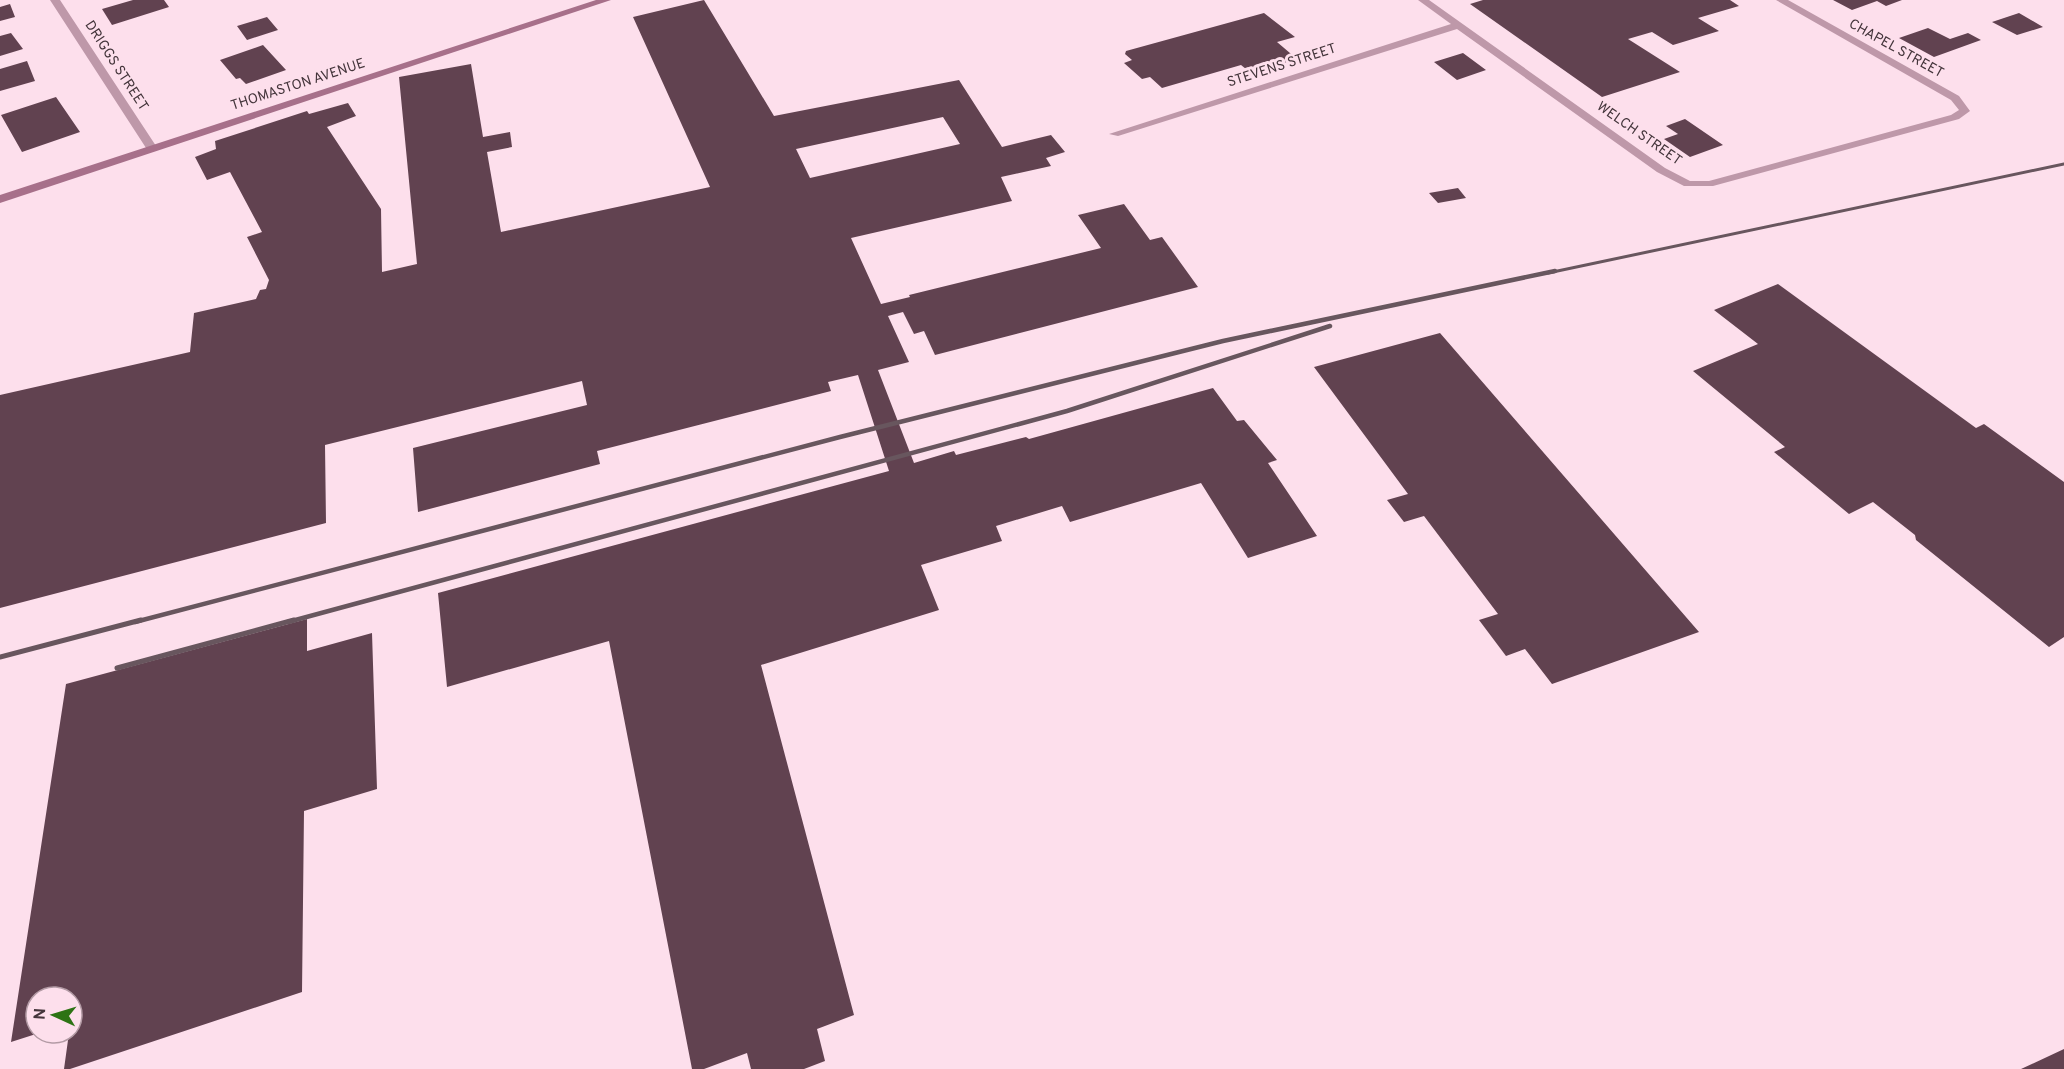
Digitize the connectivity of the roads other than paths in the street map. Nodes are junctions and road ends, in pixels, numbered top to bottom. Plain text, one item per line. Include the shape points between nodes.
1 (55, 0) edge
2 (606, 0) edge
3 (1423, 0) edge
4 (1781, 0) edge
5 (1459, 25) junction
6 (1965, 107) joint
7 (1114, 134) dead end
8 (152, 149) junction
9 (0, 199) edge

1 - 8 street, DRIGGS STREET
2 - 8 main road, THOMASTON AVENUE
3 - 5 street, WELCH STREET
4 - 6 street, CHAPEL STREET
5 - 6 street, WELCH STREET via 1661,170 1695,185 1955,117
5 - 7 street, STEVENS STREET
8 - 9 main road, THOMASTON AVENUE

